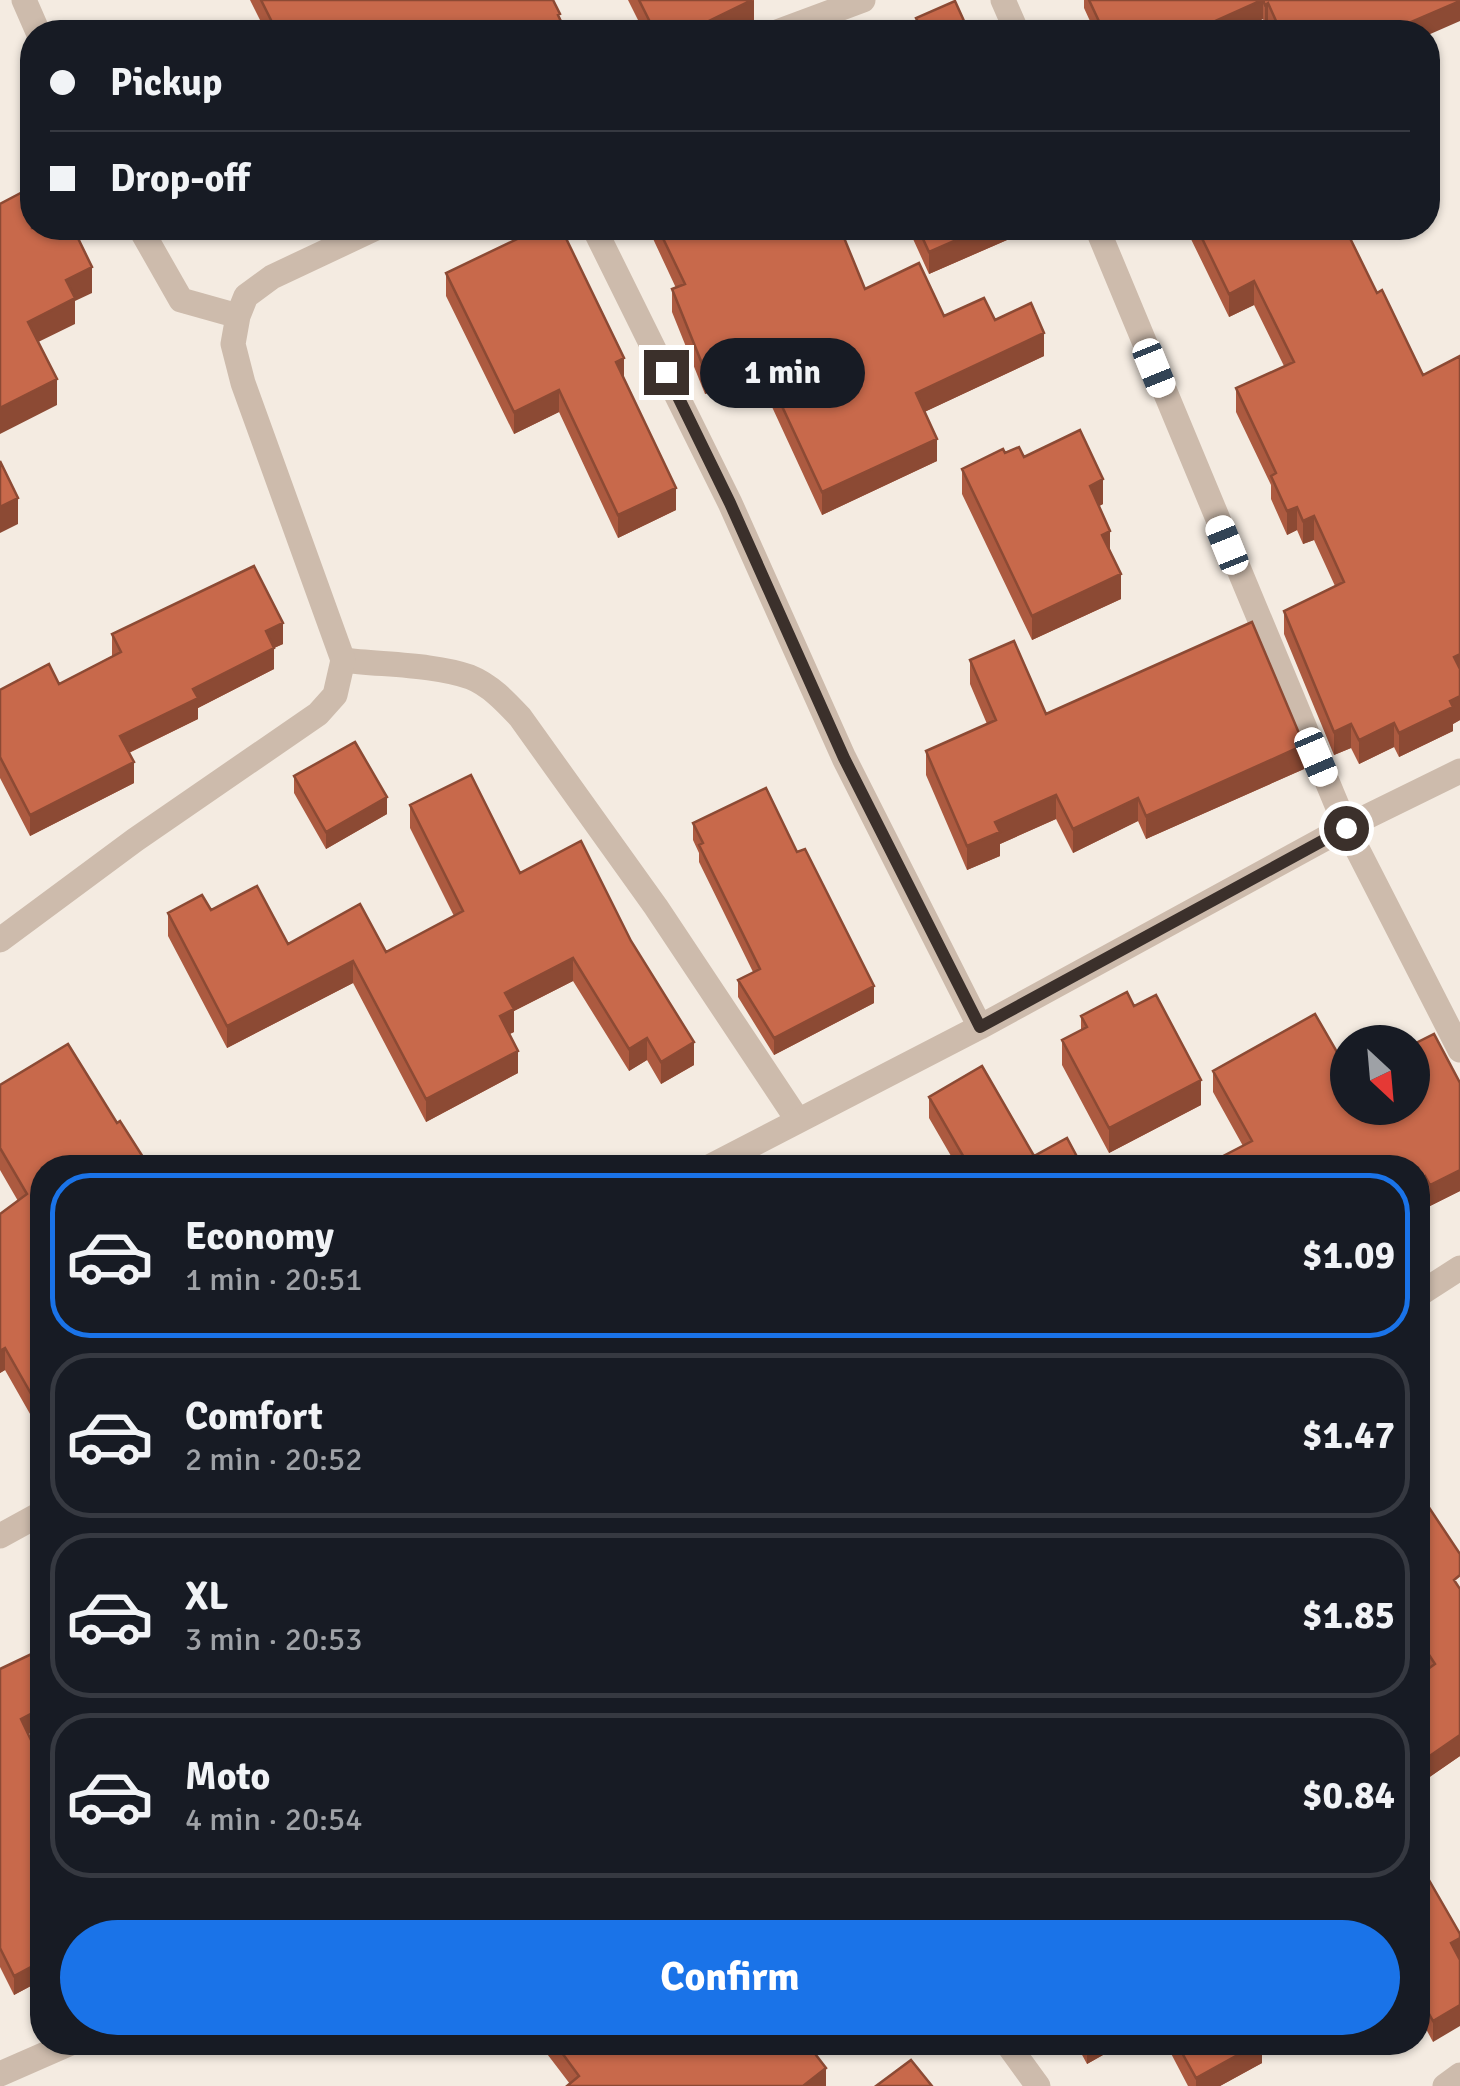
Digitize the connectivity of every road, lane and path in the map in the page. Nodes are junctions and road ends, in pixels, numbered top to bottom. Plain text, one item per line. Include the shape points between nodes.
1 (863, 0) edge
2 (809, 20) edge
3 (147, 240) edge
4 (351, 240) edge
5 (600, 240) edge
6 (1101, 240) edge
7 (238, 316) junction
8 (343, 660) junction
9 (1460, 771) edge
10 (1346, 828) junction
11 (0, 940) edge
12 (980, 1027) junction
13 (1460, 1050) edge
14 (797, 1119) junction
15 (731, 1155) edge
16 (1460, 1268) edge
17 (1430, 1287) edge
18 (30, 1520) edge
19 (0, 1536) edge
20 (43, 2055) edge
21 (1015, 2055) edge
22 (0, 2074) edge
23 (1460, 2075) edge
24 (1038, 2086) edge
25 (1445, 2086) edge

1 - 2 street
3 - 7 street via 181,300
4 - 7 street via 272,278 246,296
5 - 12 street via 730,503 844,758
6 - 10 street
7 - 8 street via 234,344 242,383
8 - 11 street via 335,695 318,714
8 - 14 street via 471,678 520,716
9 - 10 street
10 - 12 street
10 - 13 street
12 - 14 street
14 - 15 street
16 - 17 street
18 - 19 street
20 - 22 street
21 - 24 street
23 - 25 street

